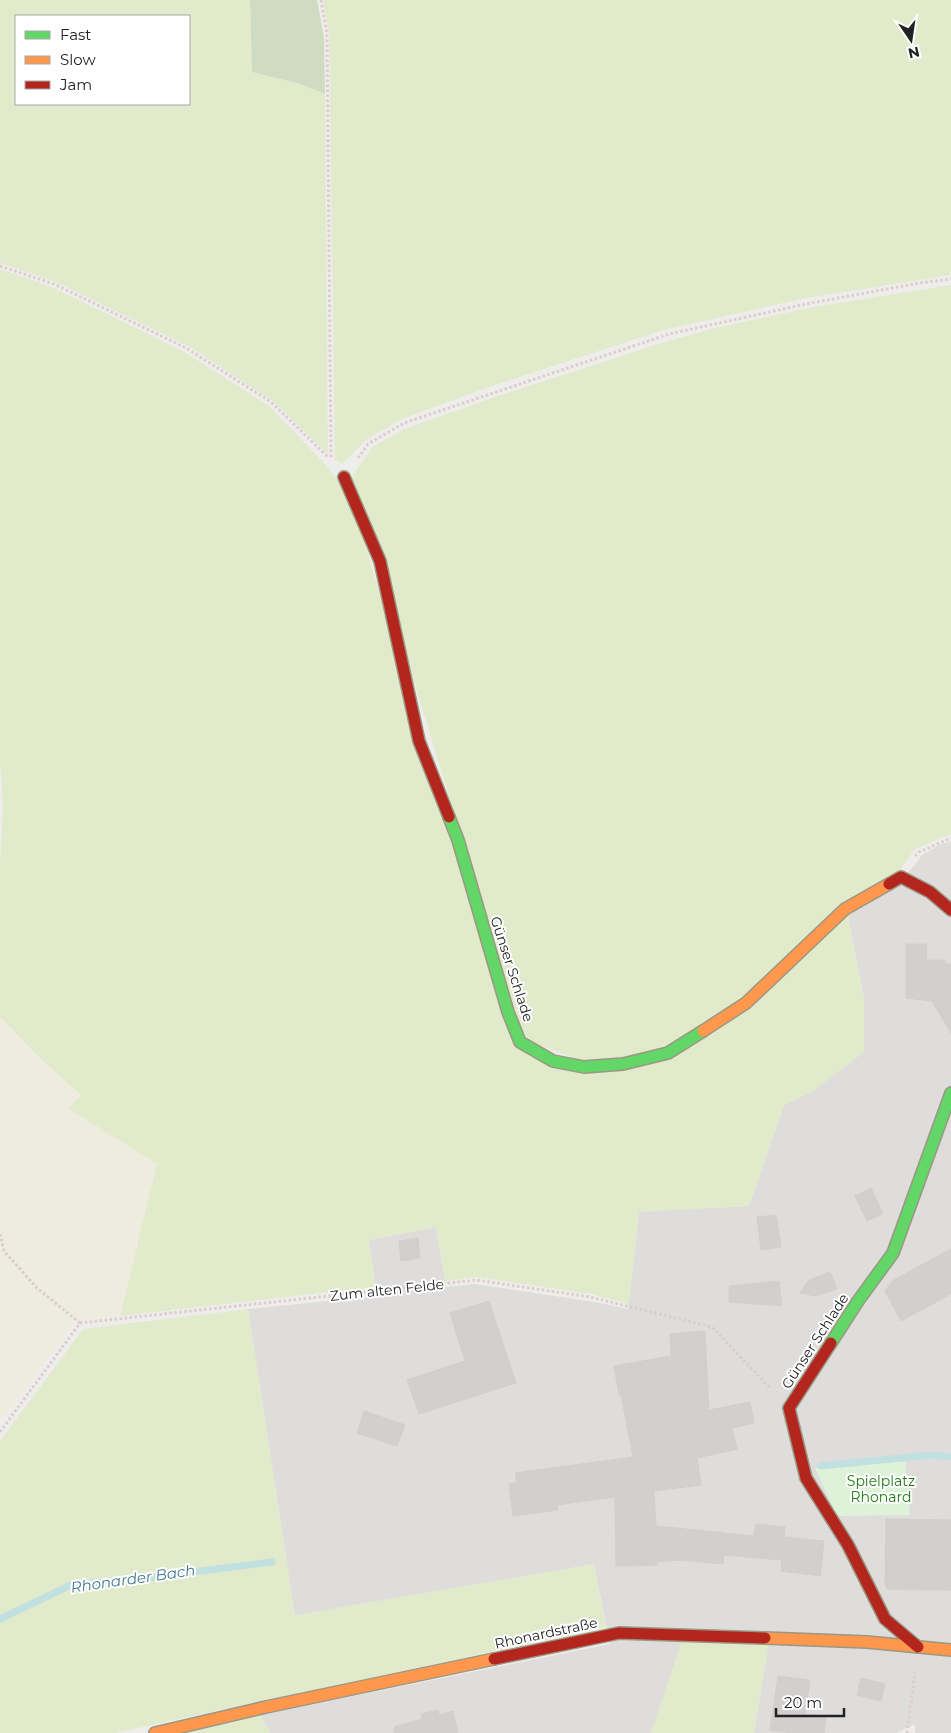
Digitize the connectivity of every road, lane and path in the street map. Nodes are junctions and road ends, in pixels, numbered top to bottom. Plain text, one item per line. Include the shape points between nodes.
1 (320, 0) edge
2 (0, 266) edge
3 (951, 279) edge
4 (344, 477) joint
5 (951, 838) edge
6 (901, 877) junction
7 (951, 910) edge
8 (951, 1093) edge
9 (0, 1234) edge
10 (80, 1324) junction
11 (790, 1408) junction
12 (0, 1432) edge
13 (918, 1647) junction
14 (951, 1650) edge
15 (155, 1733) edge
16 (907, 1733) edge

1 - 2 path via 326,34 331,460 271,402 186,348 54,284
3 - 4 path via 806,304 668,334 404,423 368,444
4 - 6 street, Günser Schlade via 380,561 419,741 458,840 508,1012 520,1042 554,1061 584,1067 622,1064 668,1053 746,1003 845,908
5 - 6 path via 919,852
6 - 7 street via 930,892
8 - 11 street, Günser Schlade via 893,1253 858,1301
9 - 10 path via 4,1251 37,1288
10 - 11 path, Zum alten Felde via 476,1280 590,1297 712,1327
10 - 12 path
11 - 13 street, Günser Schlade via 806,1478 848,1544 885,1619
13 - 14 street, Rhonardstraße
13 - 15 street, Rhonardstraße via 866,1642 618,1633
13 - 16 path

